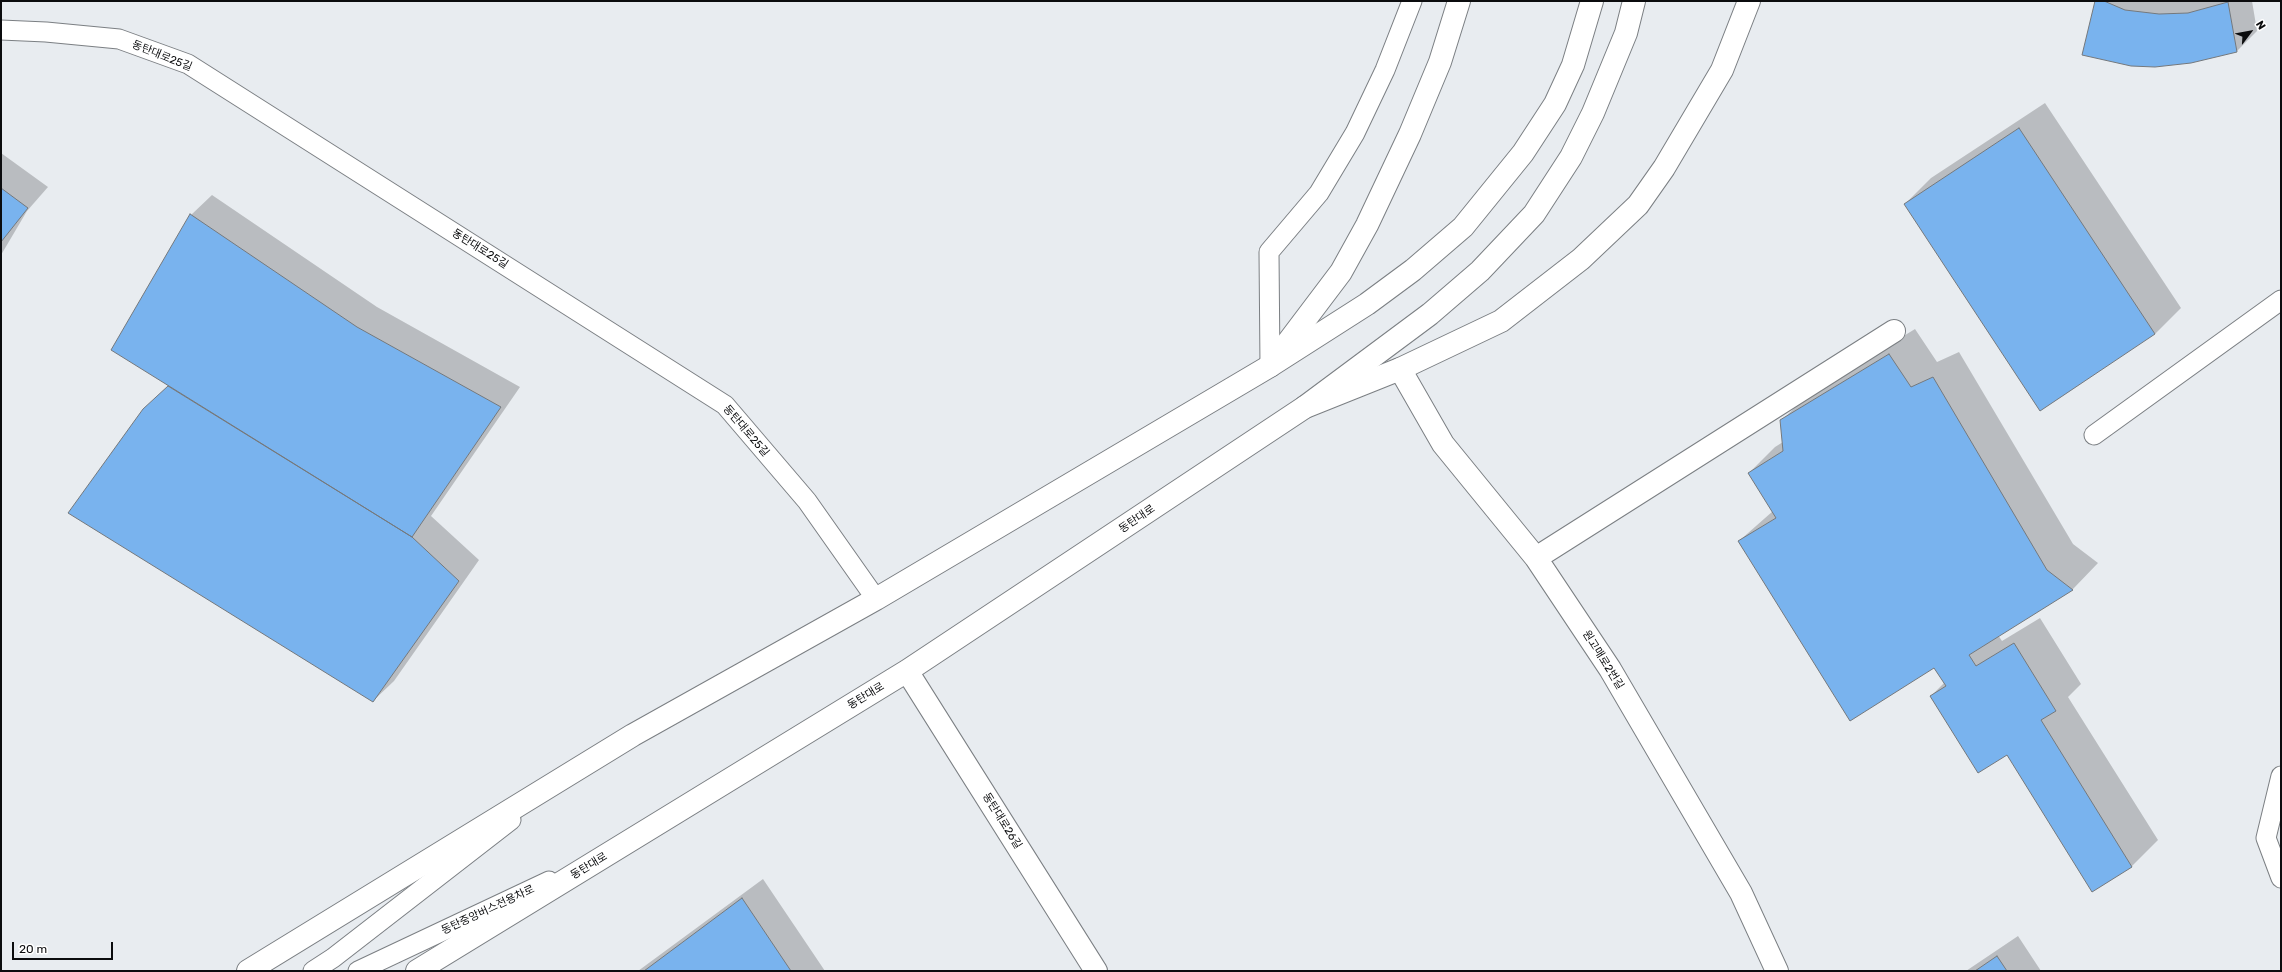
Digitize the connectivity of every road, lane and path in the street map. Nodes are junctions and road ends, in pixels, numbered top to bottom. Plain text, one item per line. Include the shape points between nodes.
1 (1412, 1) edge
2 (1459, 1) edge
3 (1592, 1) edge
4 (1634, 1) edge
5 (1749, 1) edge
6 (1, 30) edge
7 (2281, 300) edge
8 (1894, 332) dead end
9 (1270, 366) junction
10 (1400, 369) junction
11 (1305, 407) junction
12 (2094, 435) dead end
13 (1536, 558) junction
14 (876, 599) junction
15 (907, 671) junction
16 (567, 776) junction
17 (2281, 776) edge
18 (618, 848) junction
19 (2281, 878) edge
20 (248, 971) edge
21 (313, 971) edge
22 (358, 971) edge
23 (417, 971) edge
24 (1096, 971) edge
25 (1777, 971) edge

1 - 9 lane via 1385,70 1355,133 1319,194 1269,252
2 - 9 main road via 1440,62 1410,134 1367,225 1341,272
3 - 9 main road via 1573,65 1554,104 1523,153 1462,228 1413,270 1367,304
4 - 11 main road via 1626,33 1593,113 1571,157 1534,214 1480,271 1430,314
5 - 10 main road via 1722,70 1668,162 1638,205 1581,259 1501,321
6 - 14 lane, 동탄대로25길 via 119,39 188,64 725,405 806,501
7 - 12 lane
8 - 13 main road
9 - 14 main road
10 - 11 main road
10 - 13 main road, 원고매로2번길 via 1443,444
11 - 15 main road, 동탄대로
13 - 25 main road, 원고매로2번길 via 1610,668 1741,893
14 - 16 main road via 633,735
15 - 18 main road, 동탄대로
15 - 24 main road, 동탄대로26길
16 - 20 main road
16 - 21 lane
17 - 19 lane via 2266,838
18 - 22 lane, 동탄중앙버스전용차로
18 - 23 main road, 동탄대로

